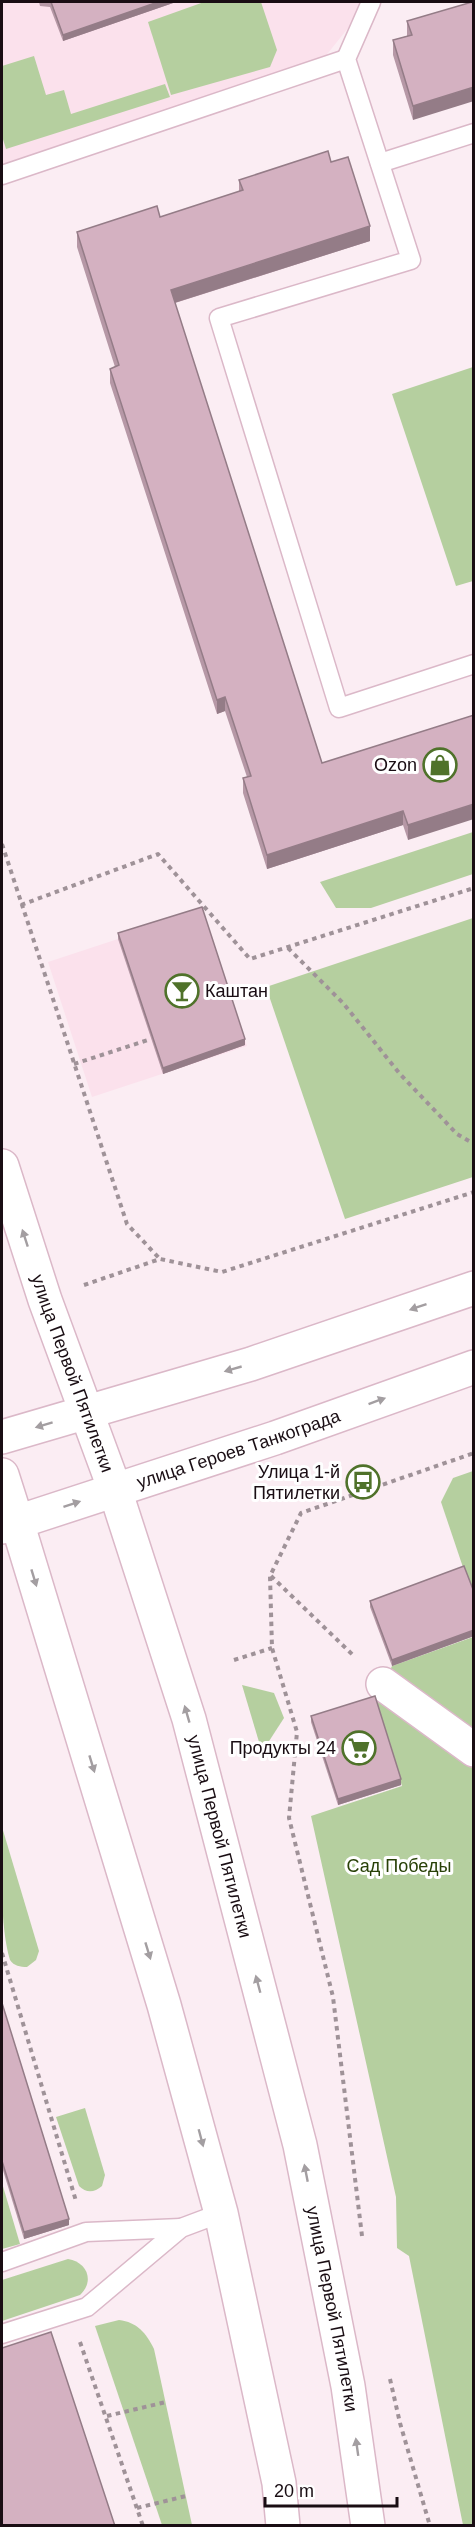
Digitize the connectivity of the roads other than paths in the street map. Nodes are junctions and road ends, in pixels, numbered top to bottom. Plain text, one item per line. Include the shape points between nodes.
1 (371, 2) edge
2 (346, 59) junction
3 (474, 133) edge
4 (380, 163) junction
5 (2, 175) edge
6 (474, 664) edge
7 (2, 1166) edge
8 (474, 1288) edge
9 (474, 1367) edge
10 (87, 1412) junction
11 (2, 1437) edge
12 (2, 1475) edge
13 (115, 1490) junction
14 (9, 1524) edge
15 (383, 1684) road end
16 (474, 1750) edge
17 (221, 2213) junction
18 (182, 2228) junction
19 (2, 2262) edge
20 (2, 2334) edge
21 (283, 2526) edge
22 (368, 2526) edge

1 - 2 lane
2 - 4 lane
2 - 5 lane
3 - 4 lane
4 - 6 lane via 411,260 219,318 339,708
10 -> 7 main road, улица Первой Пятилетки via 45,1300
8 -> 10 main road via 251,1364
13 -> 9 main road, улица Героев Танкограда
10 -> 11 main road
10 - 13 main road, улица Первой Пятилетки
12 - 14 main road
14 -> 13 main road, улица Героев Танкограда
22 -> 13 main road, улица Первой Пятилетки via 348,2386 300,2145 189,1719
14 -> 17 main road via 161,1994
15 - 16 main road
17 - 18 lane
17 - 21 main road via 279,2483
18 - 19 lane via 86,2232
18 - 20 lane via 87,2307

